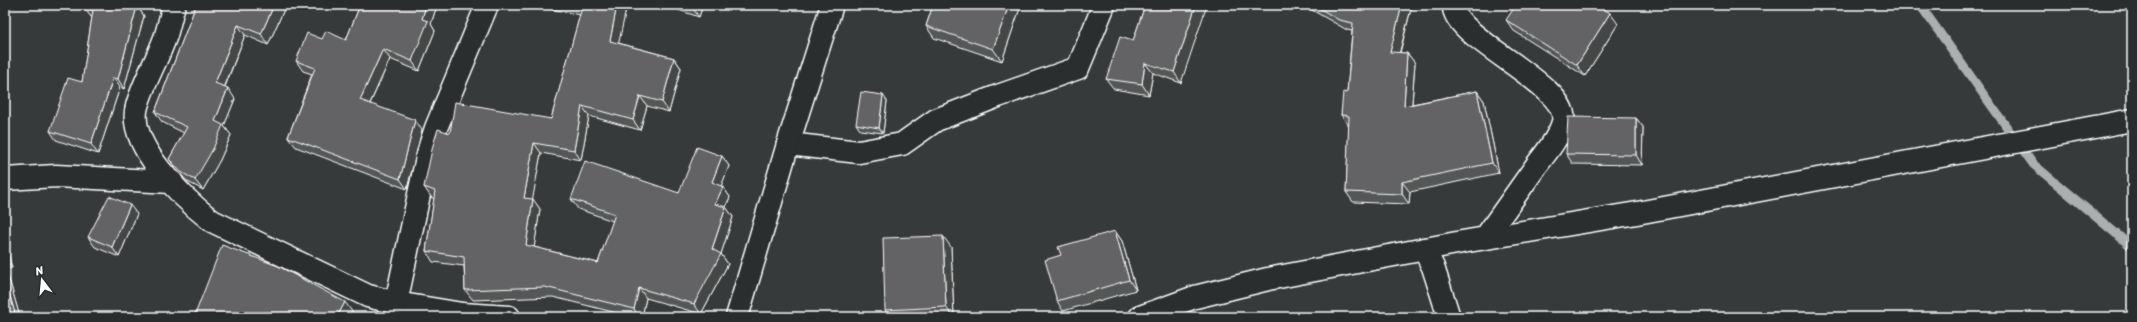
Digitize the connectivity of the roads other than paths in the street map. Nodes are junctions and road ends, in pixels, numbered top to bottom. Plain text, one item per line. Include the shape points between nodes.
1 (174, 5) edge
2 (487, 5) edge
3 (832, 5) edge
4 (1104, 5) edge
5 (1454, 5) edge
6 (2132, 120) edge
7 (788, 144) junction
8 (5, 179) edge
9 (172, 182) junction
10 (1484, 238) junction
11 (1424, 249) junction
12 (396, 303) junction
13 (509, 317) edge
14 (737, 317) edge
15 (1140, 317) edge
16 (1449, 317) edge

1 - 9 street via 166,35 136,106 136,126 144,148
2 - 12 street via 428,152
3 - 7 street
4 - 7 street via 1078,68 936,120 902,144 859,152
5 - 10 street via 1453,8 1462,24 1561,106 1563,122 1550,147
6 - 10 street via 1637,213
7 - 14 street
8 - 9 street via 56,176
9 - 12 street via 191,204 212,220 368,296
10 - 11 street
11 - 15 street via 1268,279 1195,297
11 - 16 street via 1433,267
12 - 13 street via 462,314

